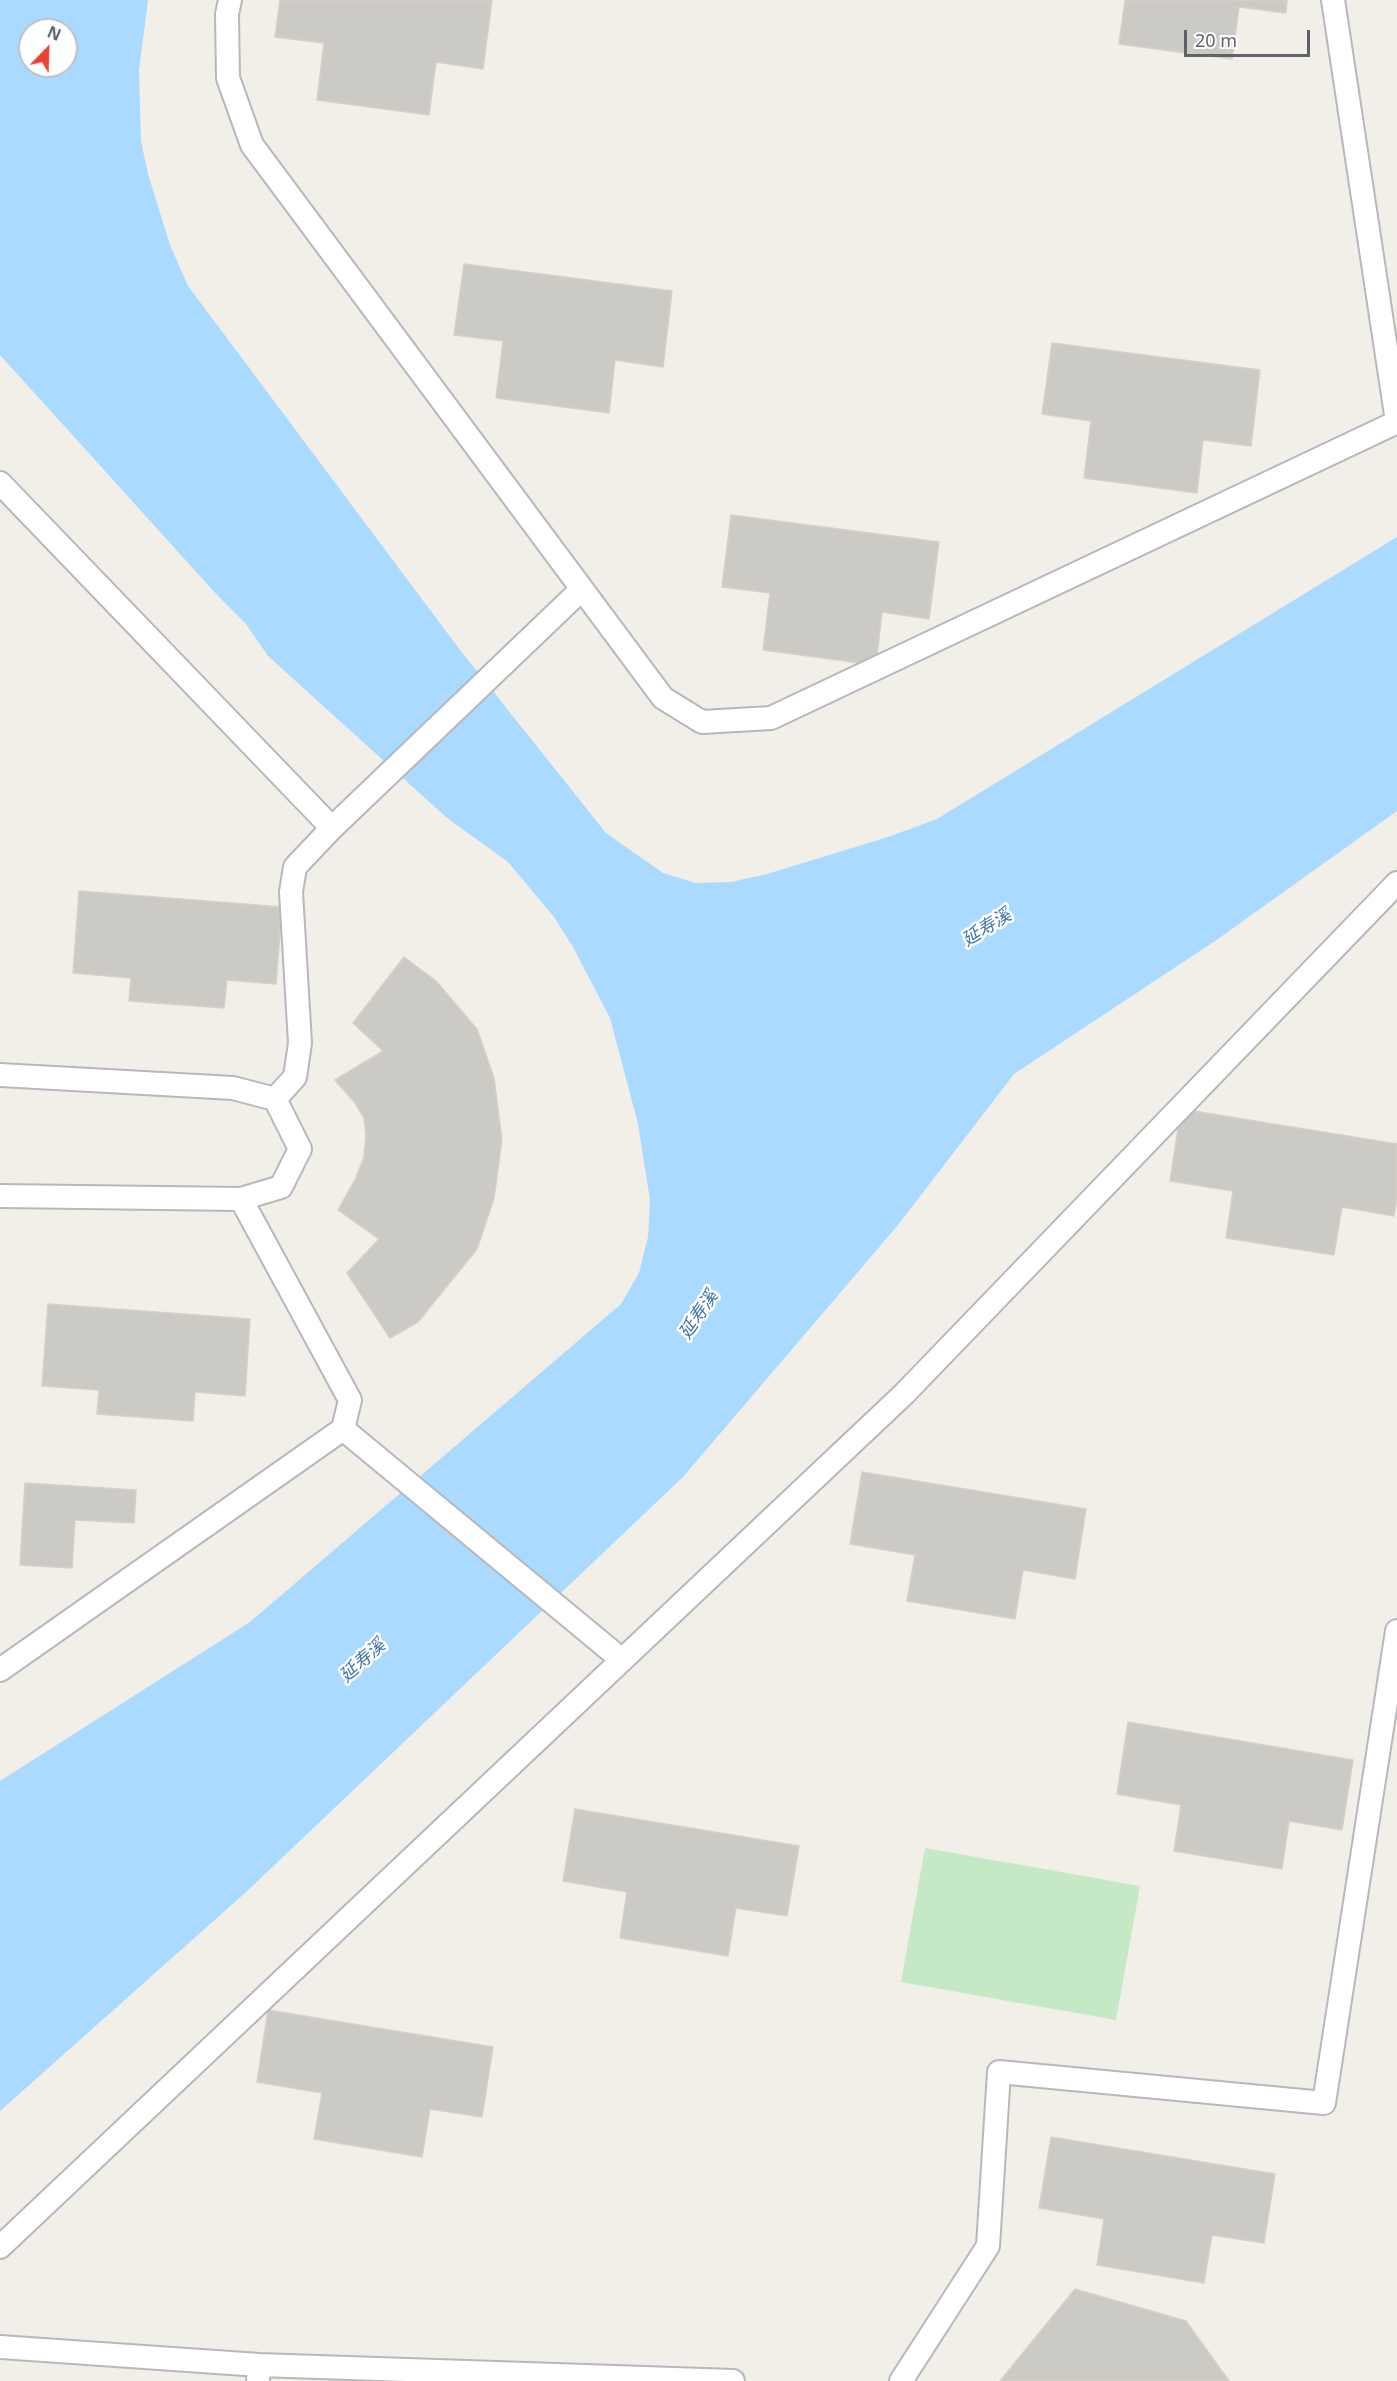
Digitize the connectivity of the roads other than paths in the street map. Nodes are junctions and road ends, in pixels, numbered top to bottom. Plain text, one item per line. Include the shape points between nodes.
1 (230, 0) edge
2 (1333, 0) edge
3 (1397, 421) edge
4 (0, 483) edge
5 (582, 589) junction
6 (332, 828) junction
7 (1397, 883) edge
8 (0, 1075) edge
9 (275, 1099) junction
10 (0, 1196) edge
11 (241, 1199) junction
12 (343, 1429) junction
13 (1397, 1631) edge
14 (622, 1660) junction
15 (0, 1670) edge
16 (0, 2247) edge
17 (0, 2347) edge
18 (258, 2373) edge
19 (733, 2381) edge
20 (901, 2381) edge

1 - 5 lane via 228,78 252,145
2 - 3 lane
3 - 5 lane via 771,718 702,722 663,698
4 - 6 lane
5 - 6 lane
6 - 9 lane via 295,867 291,892 300,1043 295,1077
7 - 14 lane via 904,1394
8 - 9 lane via 234,1088
9 - 11 lane via 300,1149 281,1187
10 - 11 lane
11 - 12 lane via 350,1400
12 - 14 lane
12 - 15 lane
13 - 20 lane via 1324,2103 999,2072 988,2246
14 - 16 lane
17 - 18 lane
18 - 19 lane

